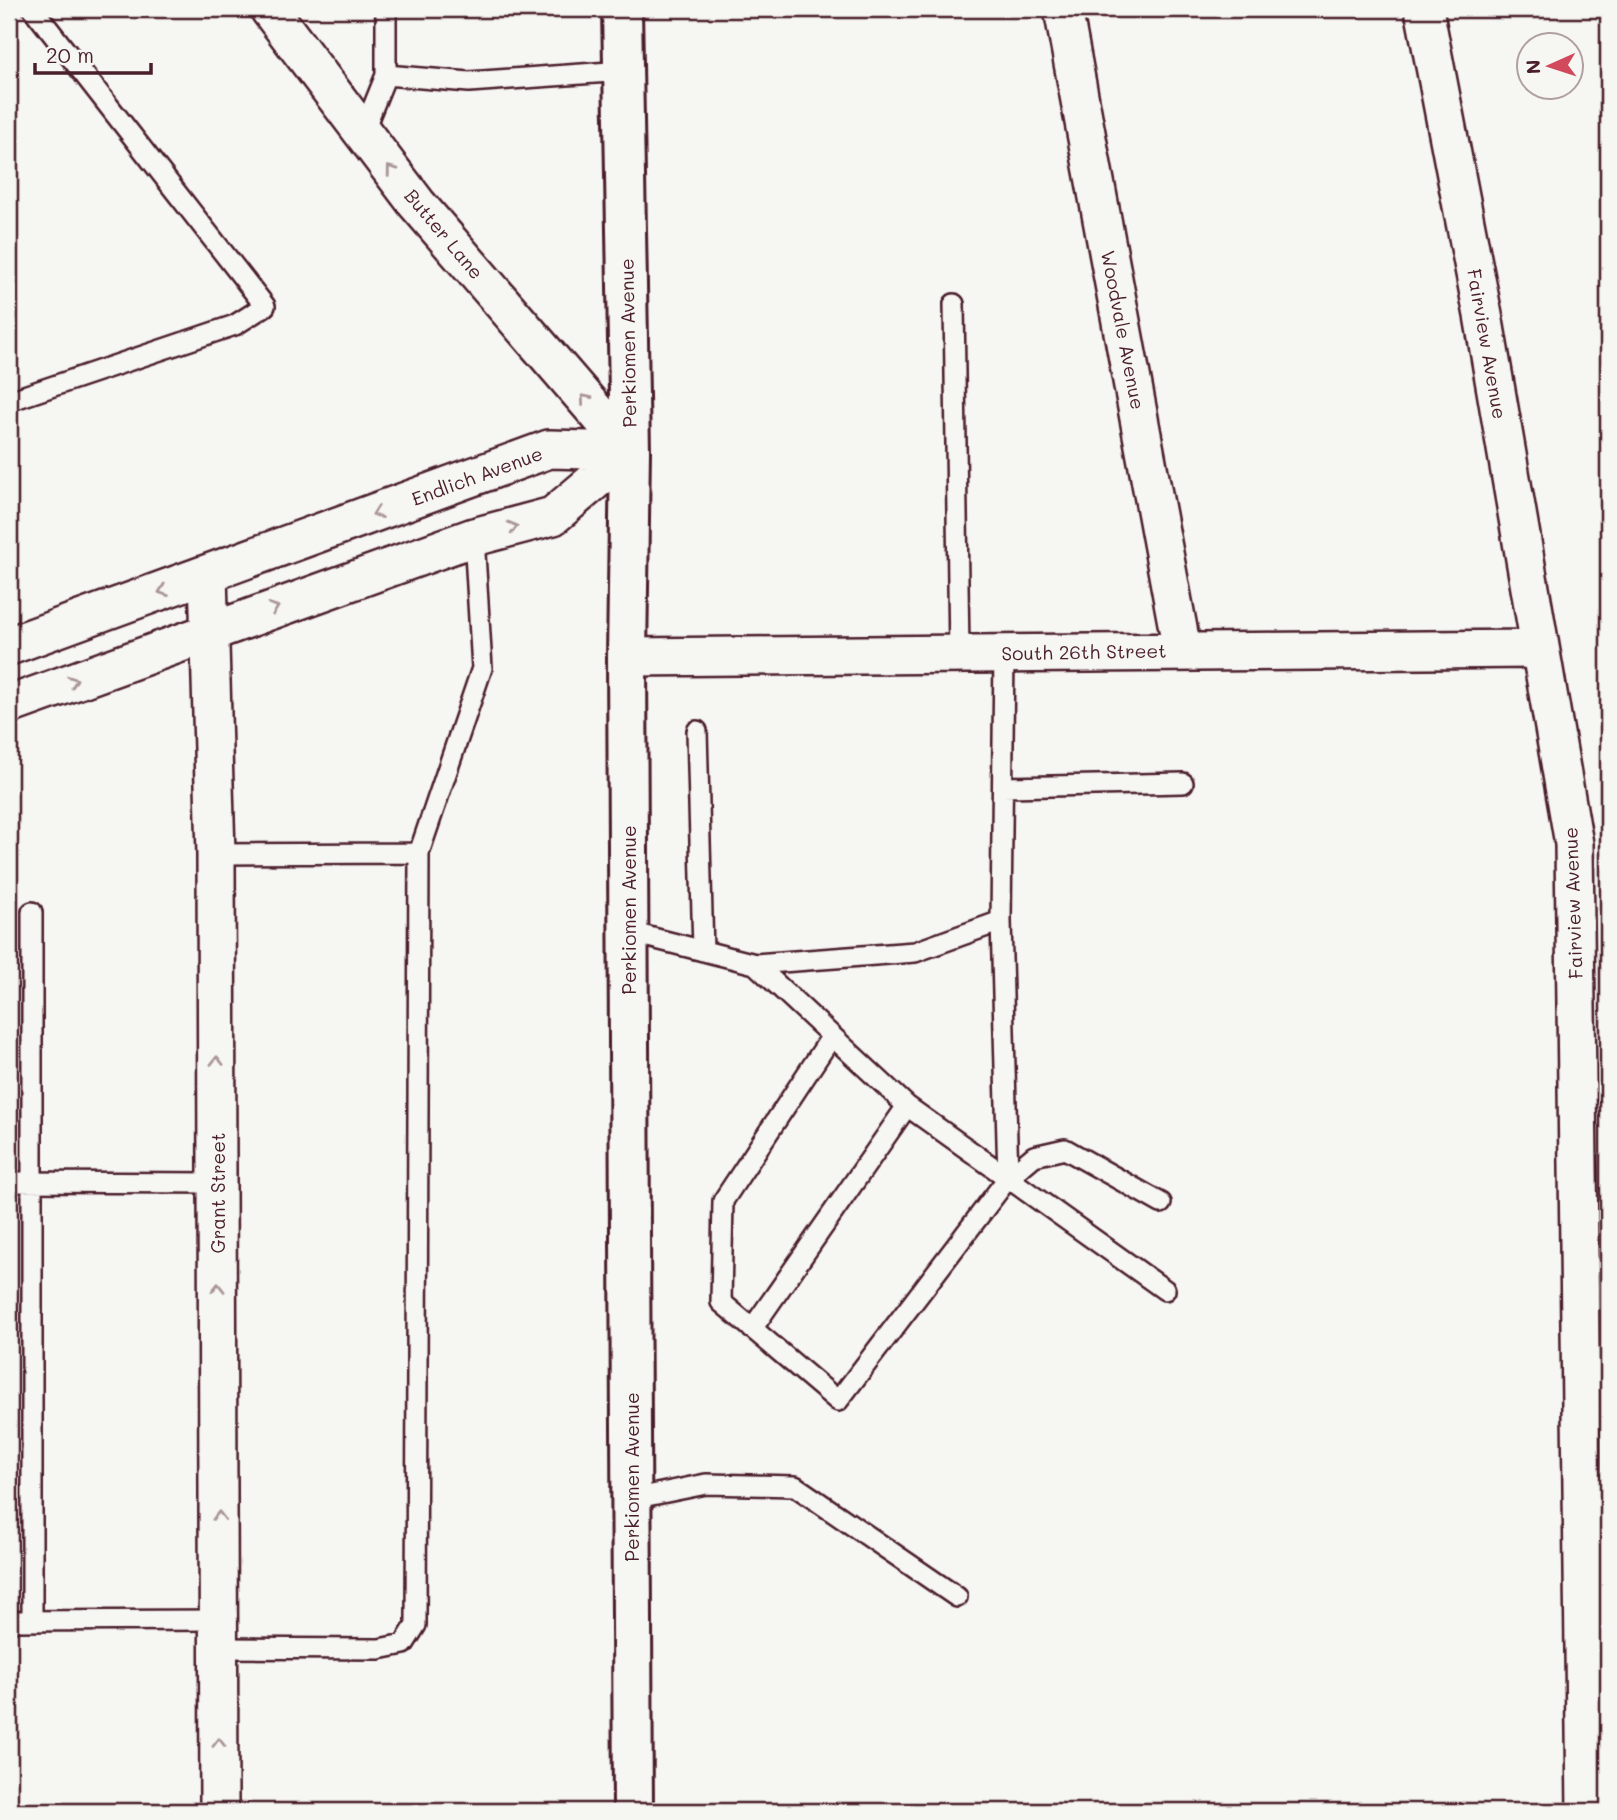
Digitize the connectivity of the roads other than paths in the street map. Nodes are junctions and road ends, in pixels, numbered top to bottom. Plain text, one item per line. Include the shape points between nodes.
1 (33, 9) edge
2 (269, 9) edge
3 (386, 9) edge
4 (622, 9) edge
5 (1063, 9) edge
6 (1424, 9) edge
7 (624, 71) junction
8 (386, 75) junction
9 (363, 132) junction
10 (954, 304) dead end
11 (9, 401) edge
12 (630, 451) junction
13 (474, 537) junction
14 (208, 575) junction
15 (210, 631) junction
16 (9, 646) edge
17 (1540, 649) junction
18 (1182, 650) junction
19 (1004, 652) junction
20 (959, 653) junction
21 (627, 657) junction
22 (9, 705) edge
23 (697, 731) dead end
24 (1183, 783) dead end
25 (1003, 787) junction
26 (419, 853) junction
27 (216, 854) junction
28 (32, 912) dead end
29 (1001, 921) junction
30 (629, 932) junction
31 (703, 951) junction
32 (755, 964) junction
33 (832, 1036) junction
34 (907, 1106) junction
35 (1008, 1178) junction
36 (9, 1182) edge
37 (32, 1182) junction
38 (218, 1183) junction
39 (1161, 1203) dead end
40 (1165, 1290) dead end
41 (752, 1329) junction
42 (632, 1499) junction
43 (957, 1597) dead end
44 (32, 1620) junction
45 (9, 1621) edge
46 (219, 1634) junction
47 (219, 1811) edge
48 (633, 1811) edge
49 (1586, 1811) edge

1 - 11 lane via 265,306 235,325
2 - 9 street, Butter Lane
3 - 8 lane
4 - 7 main road, Perkiomen Avenue
5 - 18 street, Woodvale Avenue
6 - 17 street, Fairview Avenue
7 - 8 lane via 469,82
7 - 12 main road, Perkiomen Avenue
8 - 9 lane
12 -> 9 street, Butter Lane via 417,204
10 - 20 lane
13 -> 12 street via 553,516
12 -> 14 street, Endlich Avenue via 549,449
12 - 21 main road, Perkiomen Avenue
15 -> 13 street
13 - 26 lane via 482,668
14 - 15 street, Grant Street
14 -> 16 street, Endlich Avenue
22 -> 15 street
15 - 27 street, Grant Street
17 - 18 street, South 26th Street
17 - 49 street, Fairview Avenue via 1574,844
18 - 19 street, South 26th Street
19 - 20 street, South 26th Street
19 - 25 lane
20 - 21 street, South 26th Street
21 - 30 main road, Perkiomen Avenue
23 - 31 lane
24 - 25 lane
25 - 29 lane
26 - 27 lane
26 - 46 lane via 416,1625 404,1644 379,1649
38 -> 27 street, Grant Street
28 - 37 lane
29 - 32 lane via 915,952
29 - 35 lane
30 - 31 lane
30 - 42 main road, Perkiomen Avenue
31 - 32 lane
32 - 33 lane
33 - 34 lane
33 - 41 lane via 723,1201 721,1302
34 - 35 lane
34 - 41 lane
35 - 39 lane via 1034,1156 1065,1149
35 - 40 lane
35 - 41 lane via 838,1401
36 - 37 lane
37 - 38 lane
37 - 44 lane
46 -> 38 street, Grant Street
42 - 43 lane via 706,1484 795,1486
42 - 48 main road, Perkiomen Avenue
44 - 45 lane
44 - 46 lane
47 -> 46 street, Grant Street

